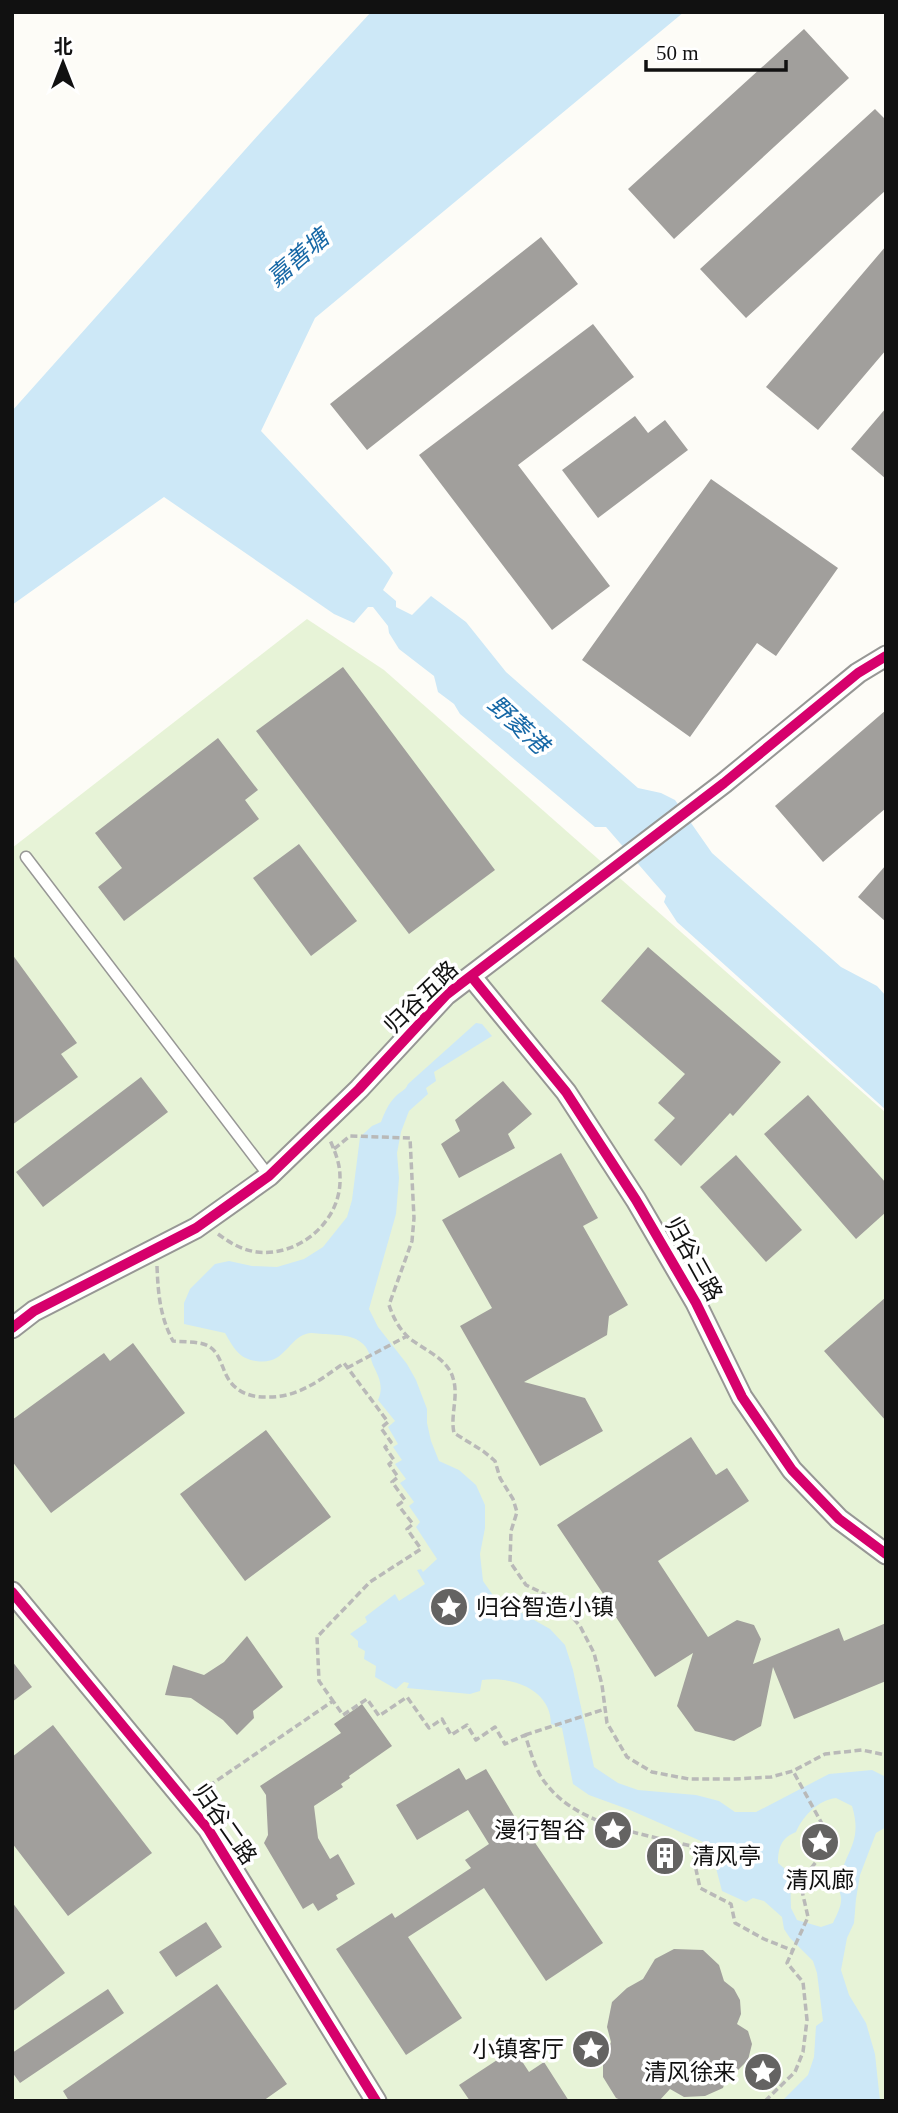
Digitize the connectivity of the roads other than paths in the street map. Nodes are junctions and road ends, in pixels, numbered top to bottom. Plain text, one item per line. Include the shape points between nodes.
1 (886, 656) edge
2 (26, 857) dead end
3 (471, 976) junction
4 (269, 1176) junction
5 (12, 1328) edge
6 (886, 1554) edge
7 (12, 1592) edge
8 (376, 2101) edge

1 - 3 street, 归谷五路 via 858,673
2 - 4 lane
3 - 4 street, 归谷五路 via 446,995 359,1090
3 - 6 street, 归谷三路 via 566,1092 594,1135 696,1303 742,1397 792,1470 839,1519
4 - 5 street, 归谷五路 via 196,1228 34,1311
7 - 8 street, 归谷二路 via 208,1829

